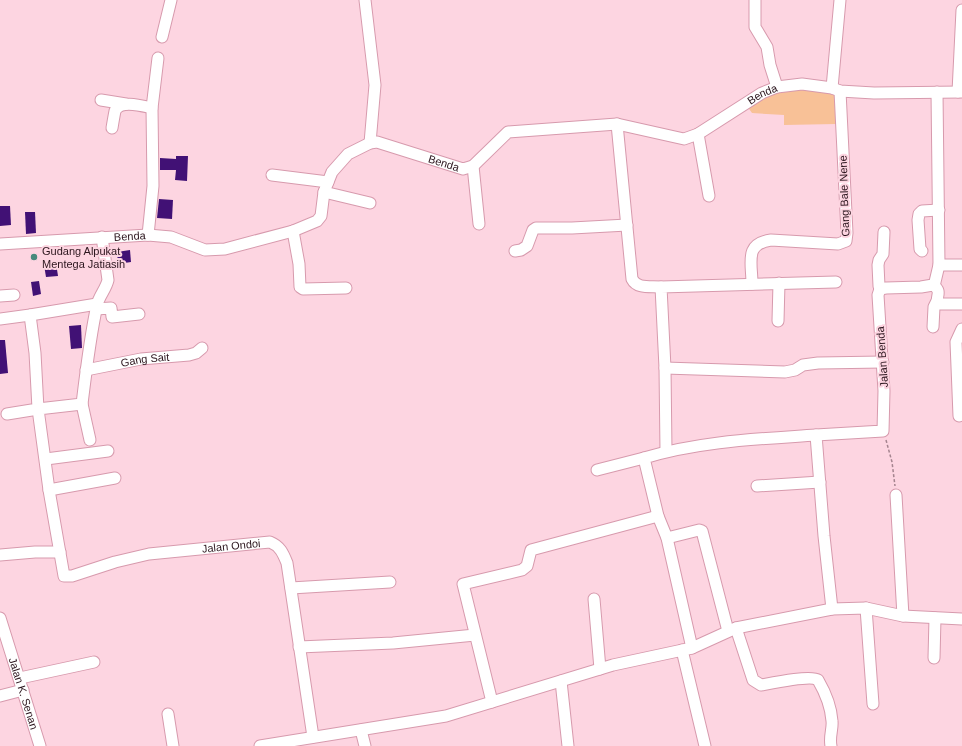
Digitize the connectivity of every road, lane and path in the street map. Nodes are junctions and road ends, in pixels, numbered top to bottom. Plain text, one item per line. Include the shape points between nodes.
1 (171, 0) edge
2 (365, 0) edge
3 (756, 0) edge
4 (840, 0) edge
5 (962, 10) edge
6 (162, 36) dead end
7 (158, 58) dead end
8 (777, 87) junction
9 (836, 89) junction
10 (937, 92) junction
11 (960, 92) edge
12 (101, 100) dead end
13 (126, 104) junction
14 (152, 108) junction
15 (617, 124) junction
16 (112, 128) dead end
17 (698, 134) junction
18 (370, 142) junction
19 (473, 166) junction
20 (272, 175) dead end
21 (326, 187) junction
22 (709, 196) dead end
23 (370, 203) dead end
24 (939, 210) junction
25 (479, 224) dead end
26 (627, 224) junction
27 (293, 231) junction
28 (884, 232) dead end
29 (148, 234) junction
30 (102, 237) junction
31 (0, 244) edge
32 (515, 251) dead end
33 (922, 251) dead end
34 (939, 265) junction
35 (962, 266) edge
36 (836, 282) dead end
37 (779, 283) junction
38 (752, 284) junction
39 (933, 285) junction
40 (661, 286) junction
41 (346, 288) dead end
42 (880, 289) junction
43 (14, 295) dead end
44 (0, 296) edge
45 (937, 301) junction
46 (962, 304) edge
47 (97, 307) junction
48 (139, 314) dead end
49 (30, 315) junction
50 (0, 319) edge
51 (778, 321) dead end
52 (933, 327) dead end
53 (962, 329) edge
54 (202, 348) dead end
55 (882, 362) junction
56 (665, 368) junction
57 (86, 370) junction
58 (82, 404) junction
59 (38, 409) junction
60 (7, 414) dead end
61 (958, 416) dead end
62 (883, 431) junction
63 (816, 435) junction
64 (90, 440) dead end
65 (108, 451) dead end
66 (666, 451) junction
67 (644, 458) junction
68 (46, 459) junction
69 (597, 470) dead end
70 (115, 478) dead end
71 (820, 482) junction
72 (757, 486) dead end
73 (49, 490) junction
74 (896, 495) joint
75 (658, 516) junction
76 (666, 538) junction
77 (60, 552) junction
78 (0, 555) edge
79 (390, 582) dead end
80 (290, 588) junction
81 (594, 599) dead end
82 (866, 608) junction
83 (832, 609) junction
84 (903, 616) junction
85 (0, 618) edge
86 (935, 618) junction
87 (962, 619) edge
88 (732, 630) junction
89 (476, 635) junction
90 (299, 647) junction
91 (687, 649) junction
92 (934, 658) dead end
93 (94, 662) dead end
94 (600, 669) junction
95 (20, 678) junction
96 (560, 681) junction
97 (23, 690) junction
98 (0, 696) edge
99 (492, 702) junction
100 (873, 704) dead end
101 (168, 714) dead end
102 (361, 730) junction
103 (313, 737) junction
104 (40, 746) edge
105 (173, 746) edge
106 (260, 746) edge
107 (364, 746) edge
108 (568, 746) edge
109 (705, 746) edge
110 (831, 746) edge

1 - 6 street
2 - 18 street via 375,85
3 - 8 street via 755,26 767,47
4 - 9 street
5 - 11 street
7 - 14 street
8 - 9 street, Benda via 802,84
8 - 17 street, Benda via 762,93
9 - 10 street, Benda via 874,93
9 - 38 street, Gang Bale Nene via 846,241 838,244 771,240 762,242 752,251
10 - 11 street, Benda
10 - 24 street
12 - 13 street
13 - 14 street
13 - 16 street via 115,110
14 - 29 street via 153,186
15 - 17 street, Benda via 684,139
15 - 19 street, Benda via 508,132
15 - 26 street
17 - 22 street
18 - 19 street, Benda via 463,169
18 - 21 street, Benda via 348,154 332,172
19 - 25 street
20 - 21 street
21 - 23 street
21 - 27 street, Benda via 321,216
24 - 33 street via 919,214
24 - 34 street
26 - 32 street via 536,228 527,246
26 - 40 street via 632,279 639,286
27 - 29 street, Benda via 225,249 205,250 171,237
27 - 41 street via 300,287
28 - 42 street, Jalan Benda via 883,254 878,265
29 - 30 street, Benda
30 - 31 street, Benda
30 - 47 street via 108,280
34 - 35 street
34 - 39 street
36 - 37 street
37 - 38 street
37 - 51 street
38 - 40 street
39 - 42 street
39 - 45 street via 939,292
40 - 56 street
42 - 55 street, Jalan Benda via 878,295
43 - 44 street
45 - 46 street via 938,304
45 - 52 street via 934,307
47 - 48 street via 112,308 112,317
47 - 49 street
47 - 57 street
49 - 50 street
49 - 59 street
53 - 61 street via 956,342
54 - 57 street, Gang Sait via 189,355 141,359
55 - 56 street via 818,363 803,365 785,372
55 - 62 street, Jalan Benda
56 - 66 street
57 - 58 street
58 - 59 street
58 - 64 street
59 - 60 street
59 - 68 street
62 - 63 street
62 - 74 path via 892,462
63 - 66 street via 754,439
63 - 71 street
65 - 68 street
66 - 67 street
67 - 69 street
67 - 75 street
68 - 73 street
70 - 73 street
71 - 72 street
71 - 83 street
73 - 77 street
74 - 84 street
75 - 76 street
75 - 89 street via 531,550 527,566 522,570 463,584
76 - 88 street via 702,531
76 - 91 street
77 - 78 street
77 - 80 street, Jalan Ondoi via 64,576 72,576 148,554 270,542 278,545 284,554
79 - 80 street
80 - 90 street, Jalan Ondoi
81 - 94 street
82 - 83 street
82 - 84 street
82 - 100 street
83 - 88 street
84 - 86 street
85 - 95 street, Jalan K. Senan
86 - 87 street
86 - 92 street
88 - 91 street
88 - 110 street via 753,680 757,683 761,685 816,678 818,680 828,702 832,722
89 - 90 street via 393,643
89 - 99 street
90 - 103 street, Jalan Ondoi
91 - 94 street
91 - 109 street
93 - 95 street
94 - 96 street
95 - 97 street, Jalan K. Senan
96 - 99 street
96 - 108 street
97 - 98 street
97 - 104 street, Jalan K. Senan
99 - 102 street via 446,716
101 - 105 street
102 - 103 street
102 - 107 street
103 - 106 street

